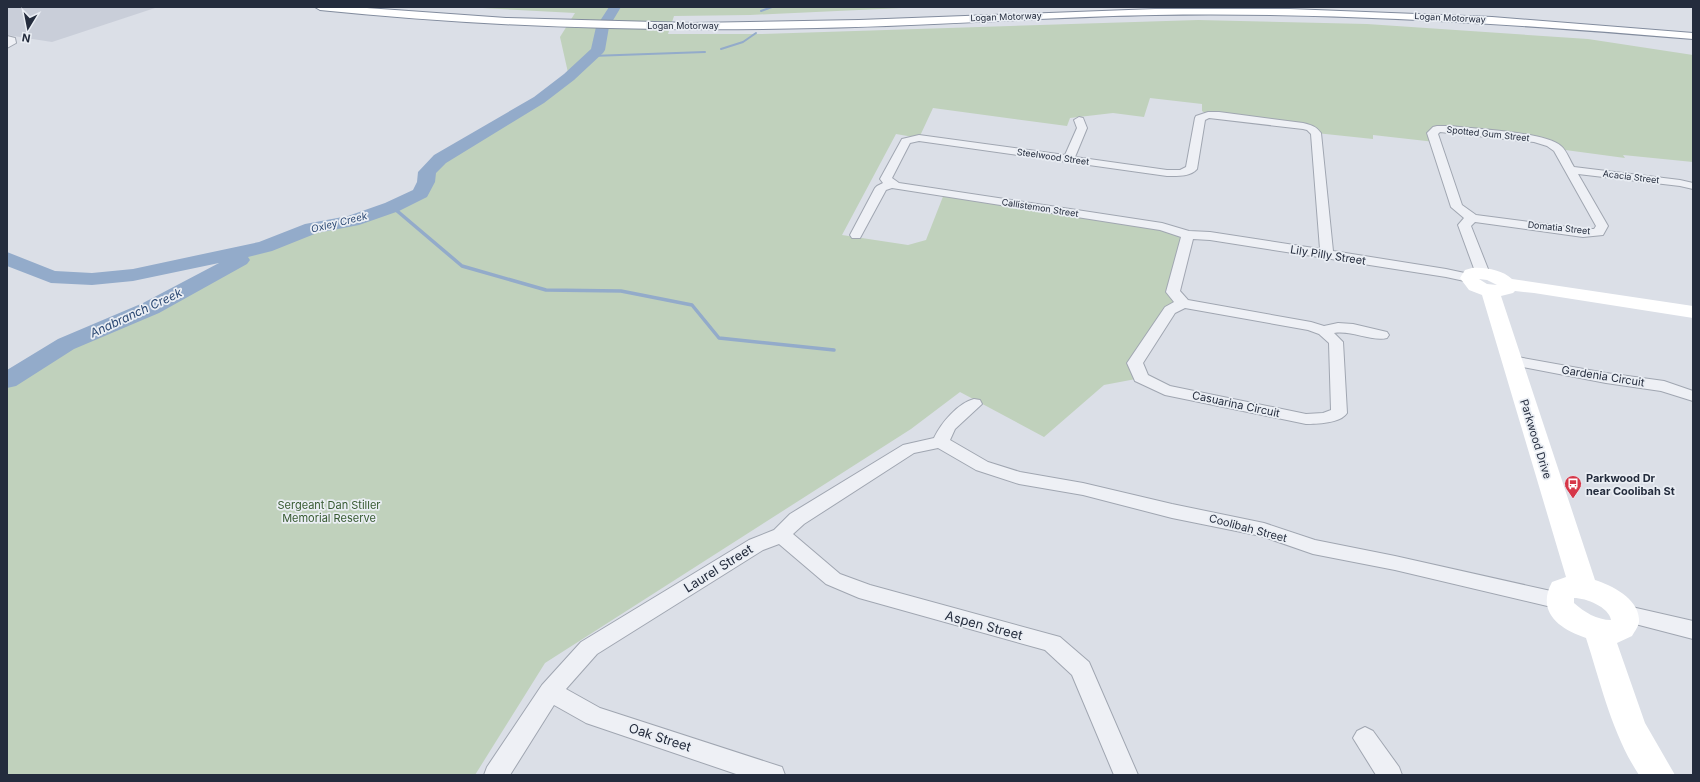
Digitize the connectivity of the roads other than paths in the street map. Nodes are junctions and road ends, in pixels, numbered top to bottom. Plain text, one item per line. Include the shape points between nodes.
1 (320, 7) edge
2 (394, 7) edge
3 (1106, 7) edge
4 (1411, 7) edge
5 (1527, 12) dead end
6 (1394, 15) junction
7 (568, 21) junction
8 (674, 23) junction
9 (1693, 36) edge
10 (7, 40) edge
11 (1693, 43) edge
12 (7, 45) edge
13 (1202, 104) dead end
14 (1208, 115) junction
15 (1079, 120) dead end
16 (1069, 159) junction
17 (1570, 170) junction
18 (891, 184) junction
19 (1693, 186) edge
20 (1472, 218) junction
21 (856, 235) dead end
22 (1188, 235) junction
23 (1327, 254) junction
24 (1487, 282) junction
25 (1183, 303) junction
26 (1693, 312) edge
27 (1324, 331) junction
28 (1382, 335) dead end
29 (1512, 361) junction
30 (1693, 396) edge
31 (974, 404) dead end
32 (940, 442) junction
33 (781, 536) junction
34 (1572, 594) junction
35 (1623, 613) junction
36 (1693, 630) edge
37 (1598, 631) junction
38 (550, 692) junction
39 (1365, 738) dead end
40 (496, 775) edge
41 (773, 775) edge
42 (1126, 775) edge
43 (1390, 775) edge
44 (1658, 775) edge

1 - 7 main road, Logan Motorway via 419,16
2 - 7 main road, Logan Motorway
3 - 8 main road, Logan Motorway
4 - 5 main road, Logan Motorway
6 - 8 main road, Logan Motorway via 1163,12 824,25
6 - 9 main road, Logan Motorway via 1555,24
6 - 11 main road via 1564,28
7 - 8 main road, Logan Motorway
10 - 12 street via 12,40 12,43
13 - 14 street via 1202,111
14 - 16 street, Steelwood Street via 1200,118 1191,169 1180,173
14 - 23 street via 1303,126 1311,128 1316,133
15 - 16 street via 1082,128
16 - 18 street, Steelwood Street via 919,138 906,141 886,179
17 - 19 street, Acacia Street
17 - 20 street, Domatia Street via 1602,226 1599,232 1583,233
17 - 20 street, Spotted Gum Street via 1558,149 1551,144 1536,140 1437,129 1432,133 1457,207
18 - 21 street via 881,188
18 - 22 street, Callistemon Street via 1162,227
20 - 24 street via 1464,225
22 - 23 street, Lily Pilly Street
22 - 25 street via 1173,292
23 - 24 street, Lily Pilly Street
24 - 26 main road
24 - 29 main road, Parkwood Drive
25 - 27 street via 1311,326
25 - 27 street, Casuarina Circuit via 1170,310 1135,363 1141,378 1165,390 1306,419 1324,418 1339,413 1336,342
27 - 28 street via 1340,328
29 - 30 street, Gardenia Circuit via 1664,386
29 - 34 main road, Parkwood Drive
31 - 32 street via 948,426
32 - 33 street, Laurel Street via 909,449 798,519
32 - 34 street, Coolibah Street via 982,466 1018,478 1083,489 1264,530 1313,547
33 - 38 street, Laurel Street via 756,545 589,648
33 - 42 street, Aspen Street via 833,579 866,592 1052,643 1081,668
34 - 35 main road via 1604,596
34 - 37 main road, Parkwood Drive via 1561,606 1583,625
35 - 36 street
35 - 37 main road via 1625,620 1622,628 1613,632
37 - 44 main road via 1630,725
38 - 40 street, Laurel Street
38 - 41 street, Oak Street via 594,716
39 - 43 street

